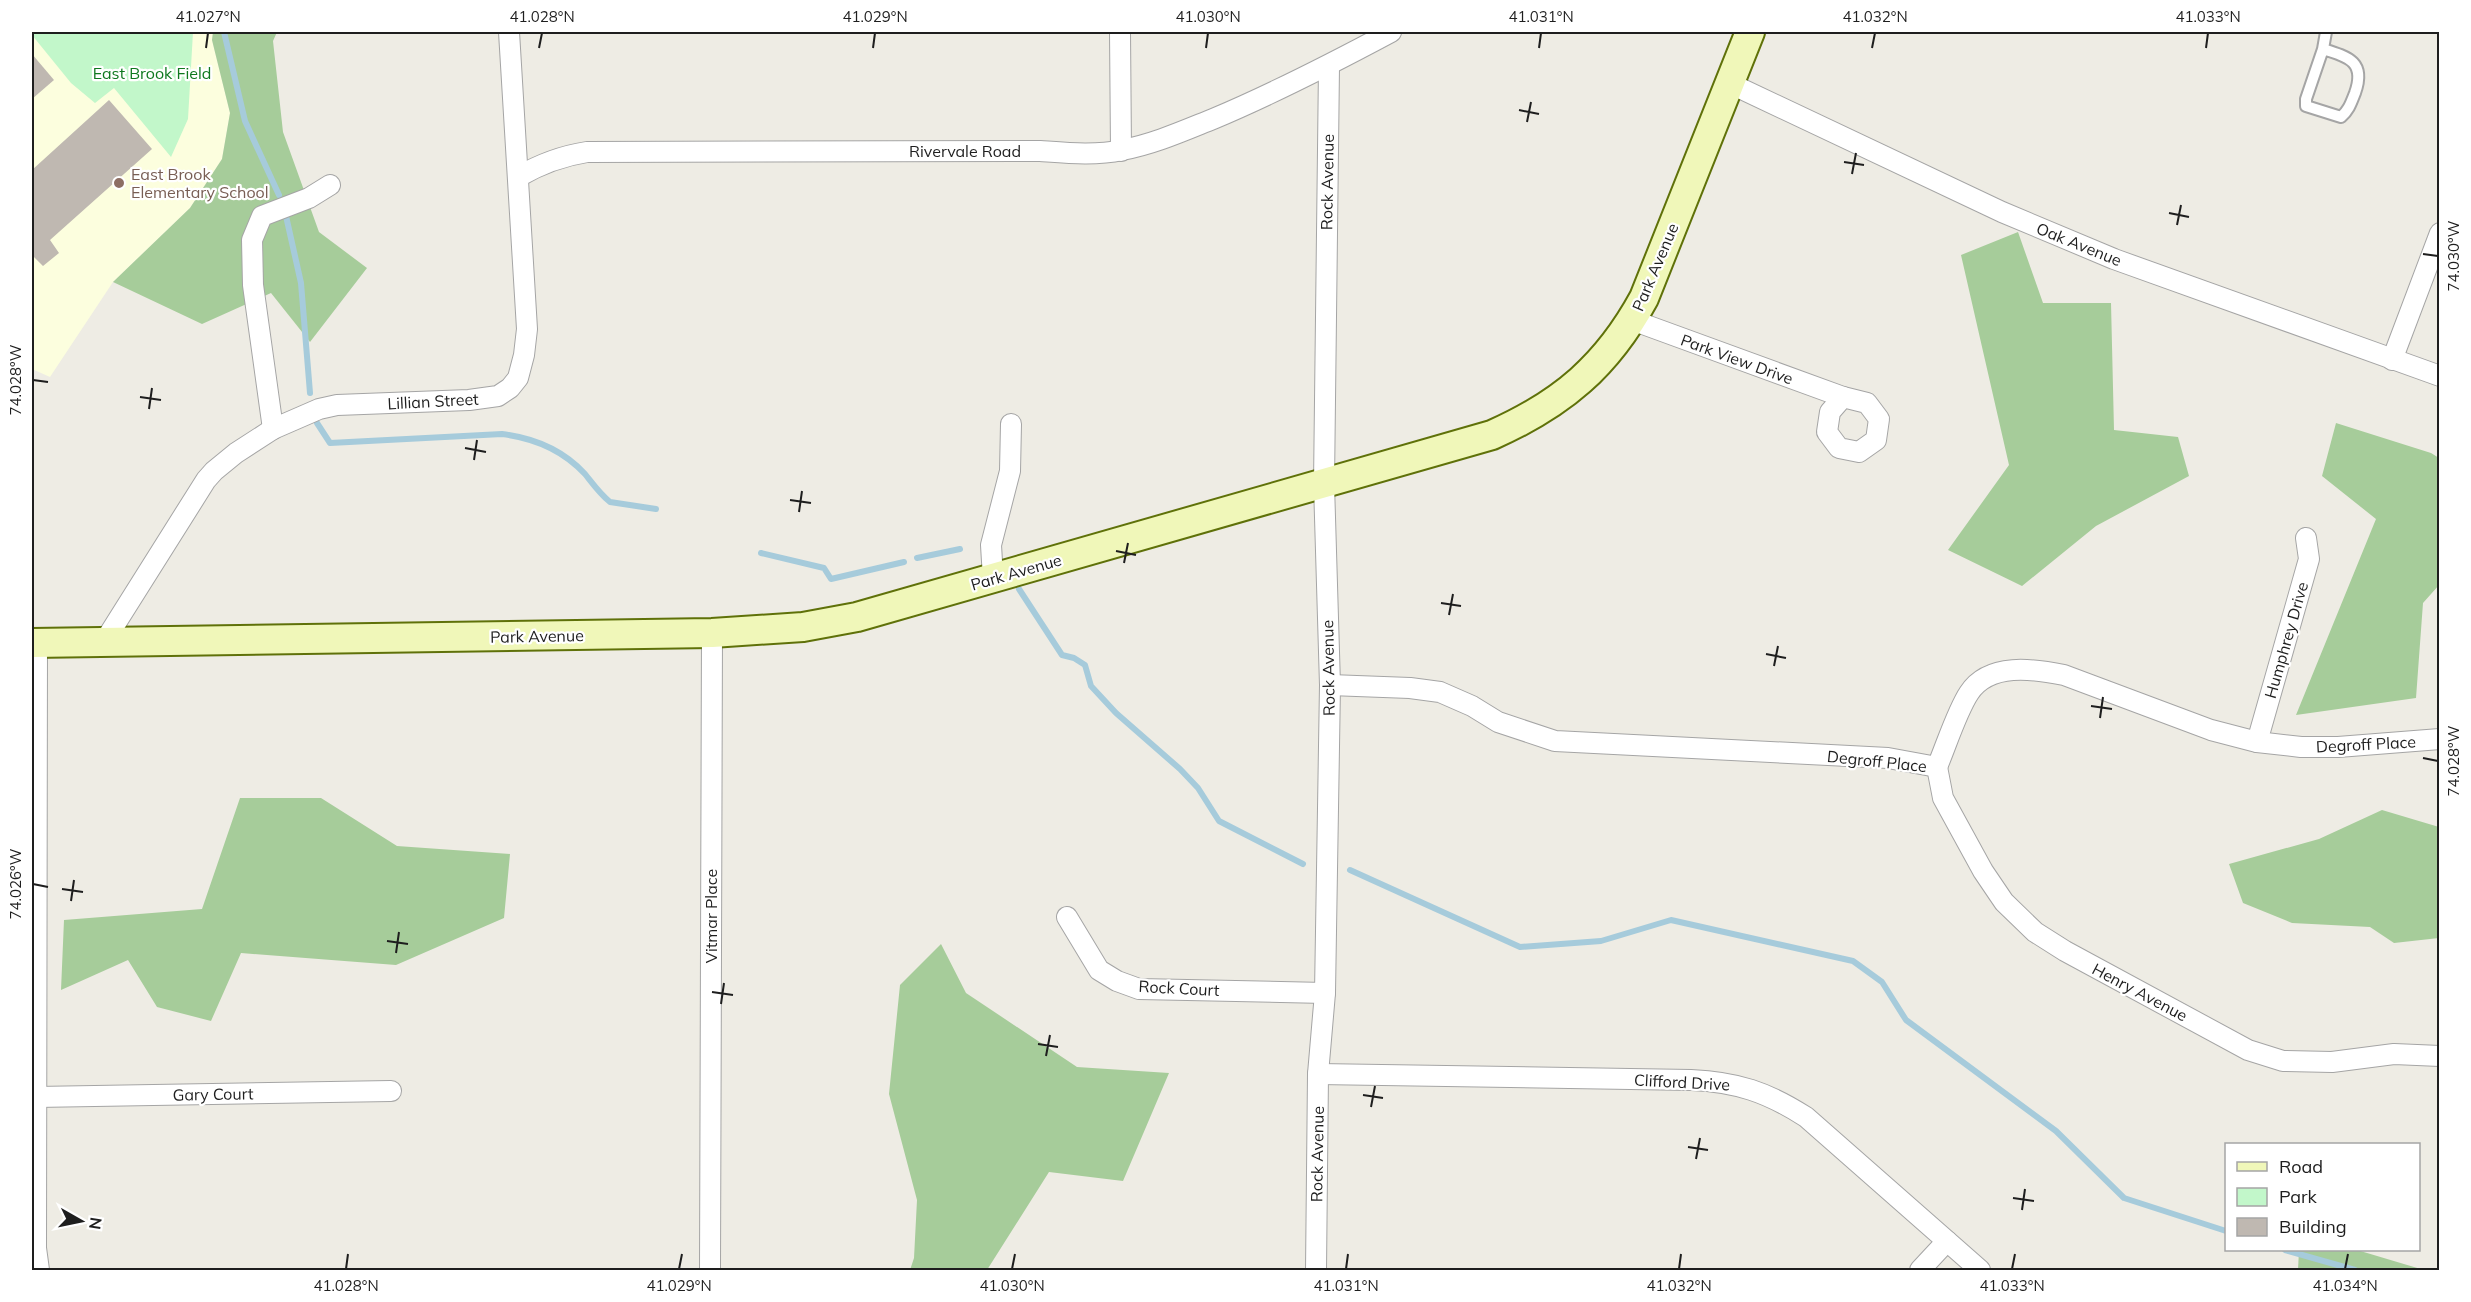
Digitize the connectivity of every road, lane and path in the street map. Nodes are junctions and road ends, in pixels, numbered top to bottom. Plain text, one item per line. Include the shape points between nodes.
1 (509, 32) edge
2 (1120, 32) edge
3 (1391, 32) edge
4 (1750, 32) edge
5 (2326, 32) edge
6 (2323, 49) junction
7 (1329, 66) junction
8 (1730, 83) junction
9 (1121, 151) junction
10 (518, 177) junction
11 (330, 185) dead end
12 (2439, 233) edge
13 (1632, 320) junction
14 (2392, 360) junction
15 (2439, 376) edge
16 (1843, 398) dead end
17 (1011, 424) dead end
18 (273, 429) junction
19 (1324, 484) junction
20 (2306, 538) dead end
21 (993, 578) junction
22 (712, 633) junction
23 (104, 642) junction
24 (34, 643) edge
25 (1330, 685) junction
26 (2439, 740) edge
27 (2257, 742) junction
28 (1937, 767) junction
29 (1067, 917) dead end
30 (1325, 993) junction
31 (2439, 1056) edge
32 (1318, 1074) junction
33 (391, 1090) dead end
34 (36, 1097) junction
35 (1947, 1241) junction
36 (39, 1270) edge
37 (710, 1270) edge
38 (1316, 1270) edge
39 (1920, 1270) edge
40 (1980, 1270) edge

1 - 10 street, Lillian Street
2 - 9 street
3 - 7 street, Rivervale Road
4 - 8 street, Park Avenue
5 - 6 lane
6 - 6 lane via 2306,106 2341,117 2348,111 2361,77 2358,67 2345,56
7 - 9 street, Rivervale Road via 1163,140
7 - 19 street, Rock Avenue
8 - 13 street, Park Avenue
8 - 14 street, Oak Avenue via 2002,212 2114,259
9 - 10 street, Rivervale Road via 587,152 561,156
10 - 18 street, Lillian Street via 526,329 518,378 510,388 498,396 469,400 337,405
11 - 18 street via 309,198 262,216 252,240 252,285
12 - 14 street
13 - 16 street, Park View Drive
13 - 19 street, Park Avenue via 1585,379 1527,420 1492,435
14 - 15 street, Oak Avenue
17 - 21 street via 1010,471 991,545
18 - 23 street, Lillian Street via 236,453 206,480
19 - 21 street, Park Avenue
19 - 25 street, Rock Avenue
20 - 27 street, Humphrey Drive via 2309,559
21 - 22 street, Park Avenue via 857,617 803,627
22 - 23 street, Park Avenue
22 - 37 street, Vitmar Place
23 - 24 street, Park Avenue
24 - 34 street
25 - 28 street, Degroff Place via 1440,692 1498,722 1555,741 1888,758
25 - 30 street, Rock Avenue
26 - 27 street, Degroff Place via 2338,747
27 - 28 street, Degroff Place via 2211,730 2064,675 2013,670 1980,682 1969,693
28 - 31 street, Henry Avenue via 1943,798 2004,902 2035,932 2065,951 2248,1050 2283,1061 2332,1062 2394,1054
29 - 30 street, Rock Court via 1099,970 1138,989
30 - 32 street, Rock Avenue
32 - 35 street, Clifford Drive via 1691,1080 1752,1089 1780,1100 1806,1117
32 - 38 street, Rock Avenue
33 - 34 street, Gary Court
34 - 36 street
35 - 39 street
35 - 40 street, Clifford Drive

